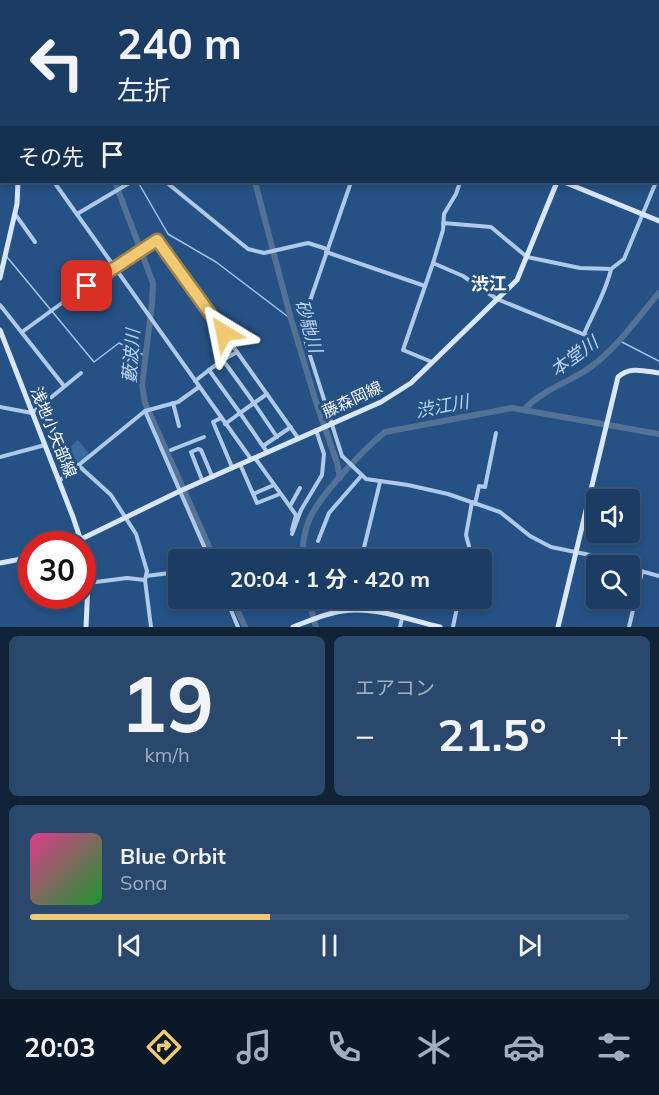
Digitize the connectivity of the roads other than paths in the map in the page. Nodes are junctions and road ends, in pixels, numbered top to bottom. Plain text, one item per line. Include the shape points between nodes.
1 (18, 183) edge
2 (55, 183) edge
3 (129, 183) edge
4 (167, 183) edge
5 (351, 183) edge
6 (460, 183) edge
7 (557, 183) edge
8 (566, 183) edge
9 (656, 183) edge
10 (15, 214) junction
11 (76, 214) junction
12 (643, 214) junction
13 (659, 221) edge
14 (443, 223) junction
15 (35, 242) dead end
16 (327, 250) junction
17 (527, 257) junction
18 (433, 263) junction
19 (115, 267) junction
20 (611, 269) junction
21 (0, 278) edge
22 (425, 286) junction
23 (497, 298) junction
24 (0, 305) edge
25 (0, 330) edge
26 (22, 332) junction
27 (584, 334) junction
28 (596, 339) dead end
29 (237, 352) junction
30 (223, 360) junction
31 (432, 362) junction
32 (209, 370) junction
33 (81, 373) dead end
34 (659, 373) edge
35 (195, 381) junction
36 (64, 386) junction
37 (200, 387) junction
38 (267, 394) junction
39 (173, 403) junction
40 (254, 403) junction
41 (0, 407) edge
42 (145, 411) junction
43 (32, 413) junction
44 (240, 413) junction
45 (221, 418) junction
46 (331, 423) junction
47 (225, 424) junction
48 (179, 426) dead end
49 (291, 427) junction
50 (316, 430) junction
51 (496, 433) dead end
52 (204, 437) dead end
53 (277, 437) junction
54 (298, 438) junction
55 (45, 445) junction
56 (265, 449) junction
57 (171, 450) dead end
58 (0, 457) edge
59 (253, 458) junction
60 (240, 464) junction
61 (78, 465) junction
62 (232, 467) junction
63 (212, 476) junction
64 (362, 476) junction
65 (202, 480) junction
66 (59, 481) junction
67 (380, 482) junction
68 (274, 485) junction
69 (300, 488) dead end
70 (180, 491) junction
71 (253, 494) junction
72 (280, 494) junction
73 (474, 503) junction
74 (290, 507) junction
75 (125, 516) junction
76 (77, 531) edge
77 (96, 535) edge
78 (318, 541) dead end
79 (205, 549) edge
80 (364, 549) edge
81 (470, 549) edge
82 (576, 552) junction
83 (590, 555) edge
84 (18, 560) edge
85 (0, 563) edge
86 (642, 572) joint
87 (168, 574) edge
88 (659, 576) edge
89 (145, 578) junction
90 (96, 582) edge
91 (87, 609) edge
92 (231, 609) edge
93 (372, 609) edge
94 (457, 609) edge
95 (377, 612) junction
96 (402, 618) junction
97 (86, 627) edge
98 (151, 627) edge
99 (238, 627) edge
100 (293, 627) edge
101 (400, 627) edge
102 (440, 627) edge
103 (453, 627) edge
104 (558, 627) edge
105 (629, 627) edge

1 - 10 main road
2 - 11 street
3 - 11 street
4 - 16 street via 246,248 264,253 308,243
5 - 16 street
6 - 14 street
7 - 17 main road, 藤森岡線
8 - 12 main road
9 - 12 street
10 - 15 street
10 - 21 main road
11 - 19 street
12 - 13 main road
12 - 20 street via 624,258
14 - 17 street via 490,227
14 - 18 street
16 - 22 street
16 - 46 street via 301,327
17 - 20 street via 579,268
17 - 23 main road, 藤森岡線 via 517,280
18 - 22 street
18 - 23 street
19 - 26 street
19 - 29 street via 157,240
19 - 35 street
20 - 27 street via 608,285
22 - 31 street via 403,350
23 - 27 street
23 - 31 main road, 藤森岡線
24 - 26 street
25 - 43 main road, 浅地小矢部線
26 - 36 street
27 - 28 street
29 - 30 street
29 - 38 street
30 - 32 street
30 - 40 street
31 - 46 main road, 藤森岡線 via 400,391
32 - 35 street
32 - 44 street
33 - 36 street
34 - 82 main road via 625,371 618,377
35 - 37 street
36 - 43 street
37 - 39 street
37 - 45 street
38 - 40 street
38 - 49 street
39 - 42 street
39 - 48 street
40 - 44 street
40 - 53 street
41 - 43 street
42 - 61 street
42 - 70 street
43 - 55 main road, 浅地小矢部線
44 - 47 street
44 - 56 street
45 - 47 street
45 - 62 street via 213,422
46 - 50 main road, 藤森岡線
46 - 64 street via 342,456
47 - 59 street
49 - 53 street
49 - 54 street
50 - 54 main road, 藤森岡線
50 - 74 street via 324,454 322,475 292,534 296,515
51 - 73 street via 485,487 479,486
52 - 57 street
53 - 56 street
54 - 56 main road, 藤森岡線
55 - 58 street
55 - 66 main road, 浅地小矢部線
56 - 59 main road, 藤森岡線
59 - 60 main road, 藤森岡線
59 - 68 street
60 - 62 main road, 藤森岡線
60 - 71 street
61 - 66 street
61 - 75 street via 111,495
62 - 63 main road, 藤森岡線
63 - 65 main road, 藤森岡線
63 - 65 street via 198,449 191,452
64 - 67 street
64 - 78 street via 329,513
65 - 70 main road, 藤森岡線
66 - 76 main road, 浅地小矢部線
67 - 73 street via 408,485
67 - 80 street
68 - 71 street
68 - 72 street
69 - 74 street
70 - 75 main road, 藤森岡線
70 - 79 street
71 - 72 street via 257,503
72 - 74 street
73 - 81 street via 466,535
73 - 82 street via 500,512 551,547
75 - 77 main road, 藤森岡線
75 - 89 street via 136,534 147,571
82 - 83 street
82 - 104 main road
84 - 85 main road
86 - 88 street
86 - 105 street
87 - 89 street
89 - 90 street
89 - 98 street
91 - 97 main road, 浅地小矢部線
92 - 99 street
93 - 95 street
94 - 103 street
95 - 96 main road
95 - 100 main road via 328,614
96 - 101 street
96 - 102 main road

